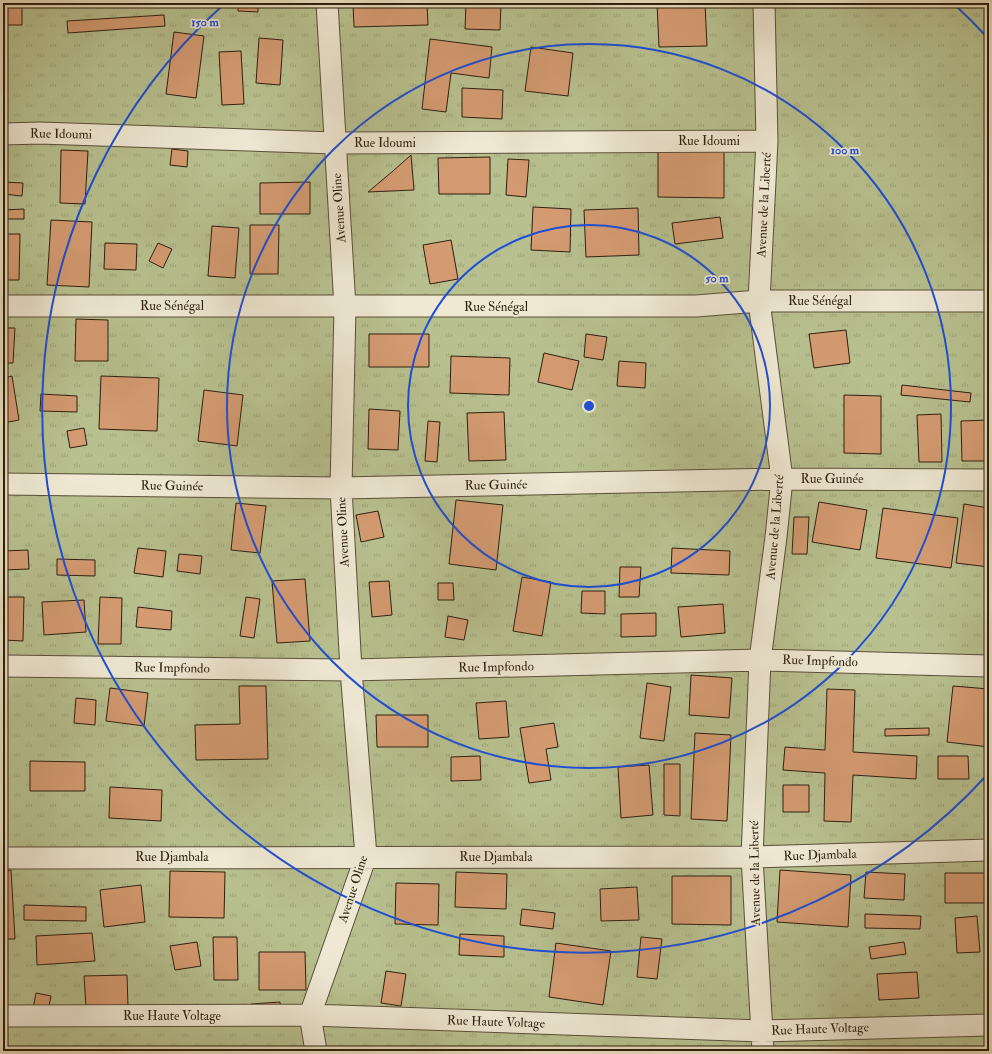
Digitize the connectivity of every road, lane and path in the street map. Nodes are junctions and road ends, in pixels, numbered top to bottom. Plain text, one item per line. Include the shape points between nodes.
1 (327, 3) edge
2 (764, 3) edge
3 (3, 134) edge
4 (767, 141) junction
5 (335, 143) junction
6 (759, 301) junction
7 (989, 301) edge
8 (3, 306) edge
9 (345, 307) junction
10 (782, 480) junction
11 (989, 480) edge
12 (3, 484) edge
13 (341, 488) junction
14 (760, 660) junction
15 (3, 666) edge
16 (989, 666) edge
17 (351, 670) junction
18 (989, 850) edge
19 (366, 856) junction
20 (752, 857) junction
21 (3, 858) edge
22 (310, 1015) junction
23 (3, 1016) edge
24 (989, 1024) edge
25 (762, 1041) edge
26 (316, 1051) edge

1 - 5 street, Avenue Oline
2 - 4 street, Avenue de la Liberté
3 - 5 street, Rue Idoumi via 40,133
4 - 5 street, Rue Idoumi
4 - 6 street, Avenue de la Liberté
5 - 9 street, Avenue Oline
6 - 7 street, Rue Sénégal
6 - 9 street, Rue Sénégal via 696,306
6 - 10 street, Avenue de la Liberté
8 - 9 street, Rue Sénégal
9 - 13 street, Avenue Oline
10 - 11 street, Rue Guinée
10 - 13 street, Rue Guinée
10 - 14 street, Avenue de la Liberté
12 - 13 street, Rue Guinée
13 - 17 street, Avenue Oline
14 - 16 street, Rue Impfondo
14 - 17 street, Rue Impfondo
14 - 20 street, Avenue de la Liberté
15 - 17 street, Rue Impfondo
17 - 19 street, Avenue Oline
18 - 20 street, Rue Djambala
19 - 20 street, Rue Djambala
19 - 21 street, Rue Djambala
19 - 22 street, Avenue Oline
20 - 25 street, Avenue de la Liberté
22 - 23 street, Rue Haute Voltage
22 - 25 street, Rue Haute Voltage
22 - 26 street, Avenue Oline
24 - 25 street, Rue Haute Voltage

